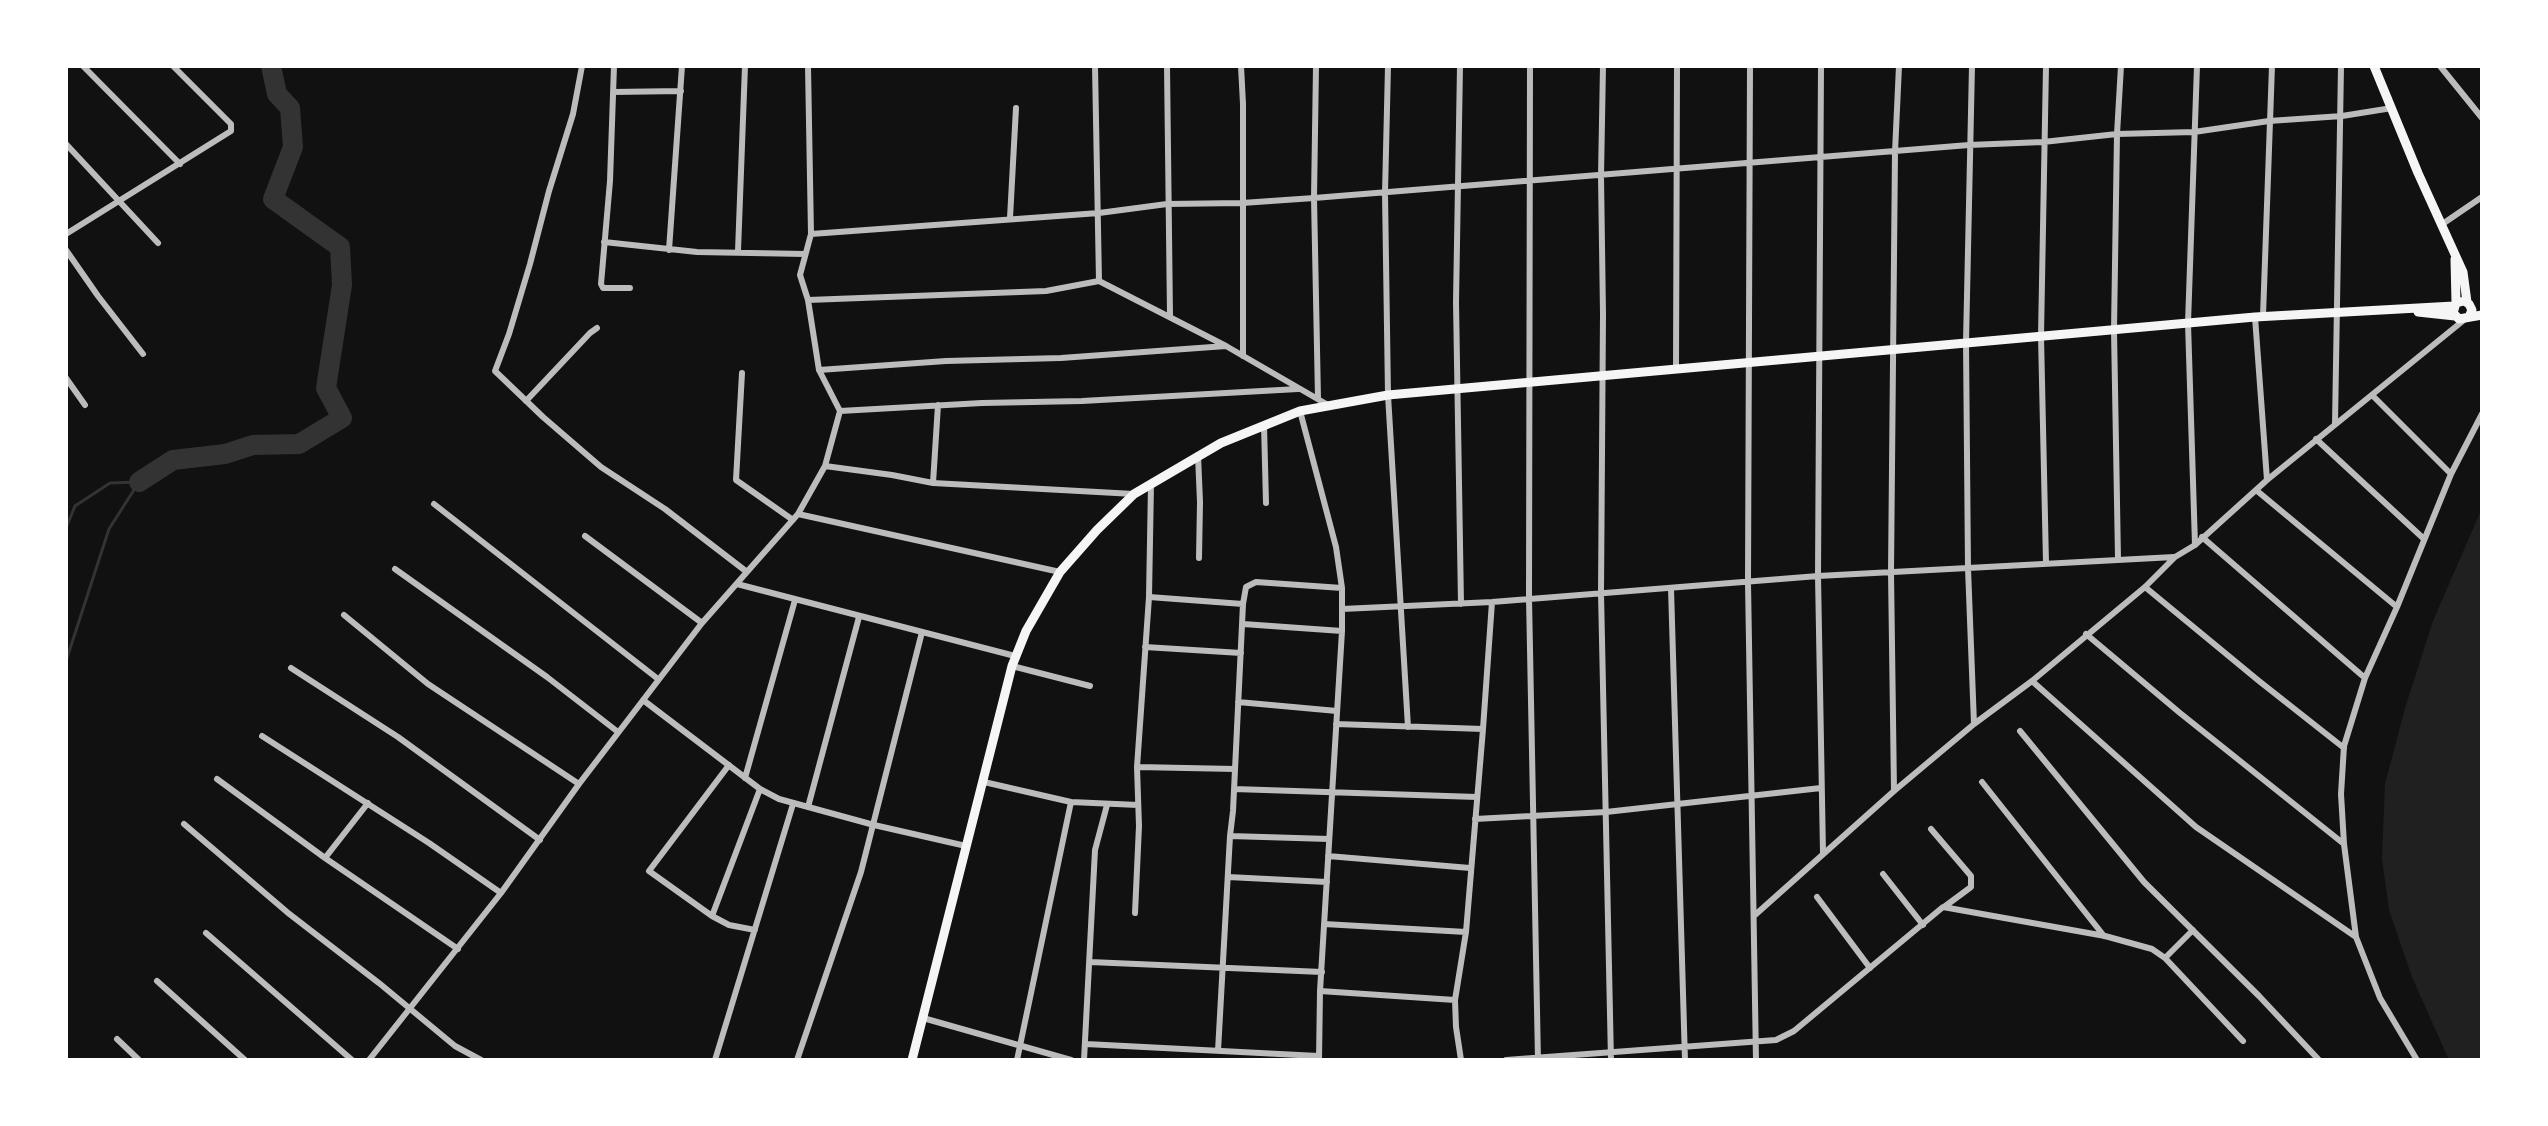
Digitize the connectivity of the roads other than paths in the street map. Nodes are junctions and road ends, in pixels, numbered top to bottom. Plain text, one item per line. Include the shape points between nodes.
1 (83, 66) edge
2 (173, 66) edge
3 (582, 66) edge
4 (614, 66) edge
5 (682, 66) edge
6 (745, 66) edge
7 (808, 66) edge
8 (1095, 66) edge
9 (1167, 66) edge
10 (1241, 66) edge
11 (1317, 66) edge
12 (1388, 66) edge
13 (1460, 66) edge
14 (1530, 66) edge
15 (1603, 66) edge
16 (1677, 66) edge
17 (1750, 66) edge
18 (1821, 66) edge
19 (1899, 66) edge
20 (1972, 66) edge
21 (2046, 66) edge
22 (2121, 66) edge
23 (2197, 66) edge
24 (2272, 66) edge
25 (2341, 66) edge
26 (2374, 66) edge
27 (2440, 66) edge
28 (614, 92) junction
29 (681, 92) junction
30 (1016, 108) dead end
31 (2392, 108) junction
32 (2342, 116) junction
33 (2482, 118) edge
34 (2269, 121) junction
35 (2194, 132) junction
36 (2117, 134) junction
37 (2043, 142) junction
38 (66, 144) edge
39 (1970, 145) junction
40 (1895, 152) junction
41 (1820, 158) junction
42 (1750, 163) junction
43 (180, 164) junction
44 (1676, 170) junction
45 (1601, 176) junction
46 (1530, 180) junction
47 (1459, 187) junction
48 (1385, 193) junction
49 (2482, 197) edge
50 (1314, 198) junction
51 (119, 202) junction
52 (1242, 203) junction
53 (1167, 204) junction
54 (1099, 213) junction
55 (1010, 219) junction
56 (2441, 225) junction
57 (66, 234) edge
58 (811, 234) junction
59 (604, 242) junction
60 (158, 243) dead end
61 (66, 250) edge
62 (669, 250) junction
63 (738, 251) junction
64 (805, 254) junction
65 (2455, 257) junction
66 (1100, 282) junction
67 (630, 288) dead end
68 (808, 300) junction
69 (2468, 303) junction
70 (2455, 304) junction
71 (2482, 306) edge
72 (2337, 310) junction
73 (2403, 310) junction
74 (2482, 315) edge
75 (1170, 316) junction
76 (2259, 317) junction
77 (2461, 318) junction
78 (2188, 323) junction
79 (597, 328) dead end
80 (2114, 330) junction
81 (2041, 336) junction
82 (1966, 342) junction
83 (1226, 346) junction
84 (1893, 350) junction
85 (143, 354) dead end
86 (1243, 356) junction
87 (1818, 357) junction
88 (1748, 363) junction
89 (819, 370) junction
90 (1676, 370) junction
91 (742, 373) dead end
92 (1601, 377) junction
93 (66, 378) edge
94 (1529, 383) junction
95 (1299, 389) junction
96 (1459, 389) junction
97 (1388, 395) junction
98 (2372, 395) junction
99 (1318, 398) junction
100 (526, 401) junction
101 (85, 405) dead end
102 (938, 405) junction
103 (1328, 405) junction
104 (840, 411) junction
105 (1300, 411) junction
106 (2482, 414) edge
107 (2335, 424) junction
108 (1264, 425) junction
109 (2316, 439) junction
110 (1198, 455) junction
111 (825, 466) junction
112 (2451, 474) junction
113 (2267, 480) junction
114 (933, 483) junction
115 (1151, 484) junction
116 (2256, 490) junction
117 (1134, 494) junction
118 (1266, 503) dead end
119 (434, 504) dead end
120 (798, 514) junction
121 (793, 520) junction
122 (585, 536) dead end
123 (2202, 537) junction
124 (2424, 539) junction
125 (2195, 545) junction
126 (2175, 557) junction
127 (1198, 558) dead end
128 (2118, 559) junction
129 (2046, 563) junction
130 (1968, 568) junction
131 (395, 569) dead end
132 (747, 572) junction
133 (1060, 572) junction
134 (1891, 572) junction
135 (1818, 576) junction
136 (1748, 583) junction
137 (737, 584) junction
138 (2145, 587) junction
139 (1342, 588) junction
140 (1671, 588) junction
141 (1601, 593) junction
142 (1149, 597) junction
143 (1529, 598) junction
144 (795, 600) junction
145 (1492, 602) junction
146 (1243, 604) junction
147 (1461, 604) junction
148 (1401, 607) junction
149 (2397, 607) junction
150 (1342, 609) junction
151 (344, 615) dead end
152 (859, 617) junction
153 (702, 623) junction
154 (1243, 624) junction
155 (1342, 631) junction
156 (922, 632) junction
157 (2086, 634) junction
158 (1145, 647) junction
159 (1241, 653) junction
160 (1015, 656) junction
161 (1012, 666) junction
162 (291, 668) dead end
163 (2365, 678) junction
164 (658, 679) junction
165 (2032, 681) junction
166 (1090, 686) dead end
167 (643, 700) junction
168 (1238, 702) junction
169 (1337, 711) junction
170 (1336, 724) junction
171 (1974, 724) junction
172 (1408, 727) junction
173 (1483, 729) junction
174 (2020, 731) dead end
175 (618, 732) junction
176 (262, 736) dead end
177 (2344, 748) junction
178 (729, 765) junction
179 (1137, 767) junction
180 (1236, 770) junction
181 (745, 778) junction
182 (217, 779) dead end
183 (984, 782) junction
184 (1982, 782) dead end
185 (579, 784) junction
186 (1821, 788) junction
187 (760, 789) junction
188 (1234, 789) junction
189 (1894, 791) junction
190 (1331, 793) junction
191 (1752, 795) junction
192 (1477, 797) junction
193 (1071, 802) junction
194 (1679, 802) junction
195 (368, 803) junction
196 (793, 804) junction
197 (1107, 805) junction
198 (1138, 805) junction
199 (808, 807) junction
200 (1606, 812) junction
201 (1534, 816) junction
202 (1475, 819) junction
203 (184, 824) dead end
204 (874, 825) junction
205 (1931, 829) dead end
206 (1230, 836) junction
207 (1329, 839) junction
208 (540, 840) junction
209 (2344, 844) junction
210 (966, 846) junction
211 (1822, 853) junction
212 (1328, 856) junction
213 (325, 858) junction
214 (1470, 868) junction
215 (1883, 874) dead end
216 (1228, 877) junction
217 (1327, 882) junction
218 (501, 893) junction
219 (1817, 897) dead end
220 (1943, 907) junction
221 (1135, 913) dead end
222 (1755, 915) junction
223 (712, 916) junction
224 (1324, 924) junction
225 (1923, 925) junction
226 (755, 930) junction
227 (2193, 930) junction
228 (1466, 932) junction
229 (206, 933) dead end
230 (2105, 936) junction
231 (2356, 937) junction
232 (458, 949) junction
233 (2165, 958) junction
234 (1090, 962) junction
235 (1223, 967) junction
236 (1870, 968) junction
237 (1322, 972) junction
238 (157, 981) dead end
239 (1320, 991) junction
240 (1455, 1000) junction
241 (410, 1008) junction
242 (923, 1018) junction
243 (117, 1039) dead end
244 (2243, 1041) dead end
245 (1757, 1043) junction
246 (1086, 1044) junction
247 (1020, 1046) junction
248 (1685, 1047) junction
249 (1218, 1051) junction
250 (1611, 1052) junction
251 (1301, 1058) edge
252 (1318, 1058) edge
253 (1538, 1058) edge
254 (139, 1060) edge
255 (246, 1060) edge
256 (352, 1060) edge
257 (369, 1060) edge
258 (481, 1060) edge
259 (715, 1060) edge
260 (797, 1060) edge
261 (912, 1060) edge
262 (1017, 1060) edge
263 (1071, 1060) edge
264 (1084, 1060) edge
265 (1461, 1060) edge
266 (1506, 1060) edge
267 (1611, 1060) edge
268 (1685, 1060) edge
269 (1756, 1060) edge
270 (2319, 1060) edge
271 (2417, 1060) edge

1 - 43 street
2 - 43 street via 232,129
3 - 100 street via 573,114 530,264 495,367 497,374
4 - 28 street
5 - 29 street
6 - 63 street
7 - 58 street
8 - 54 street
9 - 53 street
10 - 52 street
11 - 50 street
12 - 48 street
13 - 47 street
14 - 46 street
15 - 45 street
16 - 44 street
17 - 42 street
18 - 41 street
19 - 40 street
20 - 39 street
21 - 37 street
22 - 36 street
23 - 35 street
24 - 34 street
25 - 32 street
26 - 31 main road
27 - 33 street
28 - 29 street
28 - 59 street
29 - 62 street
30 - 55 street
31 - 32 street
31 - 56 main road
32 - 34 street
32 - 72 street
34 - 35 street
34 - 76 street
35 - 36 street
35 - 78 street
36 - 37 street
36 - 80 street
37 - 39 street
37 - 81 street
38 - 51 street
39 - 40 street
39 - 82 street
40 - 41 street
40 - 84 street
41 - 42 street
41 - 87 street
42 - 44 street
42 - 88 street
43 - 51 street
44 - 45 street
44 - 90 street
45 - 46 street
45 - 92 street
46 - 47 street
46 - 94 street
47 - 48 street
47 - 96 street
48 - 50 street
48 - 97 street
49 - 56 street
50 - 52 street
50 - 99 street
51 - 57 street
51 - 60 street
52 - 53 street
52 - 86 street
53 - 54 street
53 - 75 street
54 - 55 street
54 - 66 street
55 - 58 street
56 - 65 main road
58 - 64 street
59 - 62 street
59 - 67 street via 601,286
61 - 85 street
62 - 63 street
63 - 64 street
64 - 68 street via 800,275
65 - 69 main road via 2463,272
65 - 70 main road
66 - 68 street via 1046,291
66 - 75 street
68 - 89 street
69 - 70 main road
69 - 71 main road
69 - 77 main road via 2472,310
70 - 73 main road
70 - 77 main road
72 - 73 main road
72 - 76 main road
72 - 107 street
73 - 77 main road
74 - 77 main road
75 - 83 street
76 - 78 main road
76 - 113 street
77 - 98 street
78 - 80 main road
78 - 125 street
79 - 100 street
80 - 81 main road
80 - 128 street
81 - 82 main road
81 - 129 street
82 - 84 main road
82 - 130 street
83 - 86 street
83 - 89 street
84 - 87 main road
84 - 134 street
86 - 95 street
87 - 88 main road
87 - 135 street
88 - 90 main road
88 - 136 street
89 - 104 street
90 - 92 main road
91 - 121 street via 736,480
92 - 94 main road
92 - 141 street
93 - 101 street
94 - 96 main road
94 - 143 street
95 - 99 street
95 - 102 street
96 - 97 main road
96 - 147 street
97 - 103 main road
97 - 148 street
98 - 107 street
98 - 112 street
99 - 103 street
100 - 132 street via 601,467 665,509
102 - 104 street
102 - 114 street
103 - 105 main road
104 - 111 street
105 - 108 main road
105 - 139 street via 1336,547
106 - 112 street
107 - 109 street
108 - 110 main road
108 - 118 street
109 - 113 street
109 - 124 street
110 - 115 main road
110 - 127 street
111 - 114 street
111 - 120 street
112 - 124 street
113 - 116 street
114 - 117 street
115 - 117 main road
115 - 142 street
116 - 123 street
116 - 149 street
117 - 133 main road
119 - 164 street
120 - 121 street
120 - 133 street
121 - 132 street
122 - 153 street
123 - 125 street
123 - 163 street
124 - 149 street
125 - 126 street
126 - 128 street
126 - 138 street
128 - 129 street
129 - 130 street
130 - 134 street
130 - 171 street
131 - 175 street via 548,677
132 - 137 street
133 - 160 main road
134 - 135 street
134 - 189 street
135 - 136 street
135 - 186 street
136 - 140 street
136 - 191 street
137 - 144 street
137 - 153 street
138 - 157 street
138 - 177 street
139 - 146 street via 1256,582 1246,587
139 - 150 street
140 - 141 street
140 - 194 street
141 - 143 street
141 - 200 street
142 - 146 street
142 - 158 street
143 - 145 street
143 - 201 street
144 - 152 street
144 - 181 street
145 - 147 street
145 - 173 street
146 - 154 street
147 - 148 street
148 - 150 street
148 - 172 street
149 - 163 street
150 - 155 street
151 - 185 street via 428,684
152 - 156 street
152 - 199 street
153 - 164 street
154 - 155 street
154 - 159 street
155 - 169 street
156 - 160 street
156 - 204 street
157 - 165 street
157 - 209 street
158 - 159 street
158 - 179 street
159 - 168 street
160 - 161 main road
161 - 166 street
161 - 183 main road
162 - 208 street via 398,737
163 - 177 street
164 - 167 street
165 - 171 street
165 - 231 street via 2196,827
167 - 175 street
167 - 178 street
168 - 169 street
168 - 180 street
169 - 170 street
170 - 172 street
170 - 190 street
171 - 189 street
172 - 173 street
173 - 192 street
174 - 227 street via 2144,882
175 - 185 street
176 - 195 street
177 - 209 street
178 - 181 street
178 - 223 street via 649,872
179 - 180 street
179 - 198 street
180 - 188 street
181 - 187 street
182 - 213 street
183 - 193 street
183 - 210 main road
184 - 230 street
185 - 208 street
186 - 191 street
186 - 211 street
187 - 196 street
187 - 223 street
188 - 190 street
188 - 206 street
189 - 211 street
190 - 192 street
190 - 207 street
191 - 194 street
191 - 222 street
192 - 202 street
193 - 197 street
193 - 247 street
194 - 200 street
194 - 248 street
195 - 213 street
195 - 218 street
196 - 199 street
196 - 226 street
197 - 198 street
197 - 234 street via 1095,850
198 - 221 street
199 - 204 street
200 - 201 street
200 - 250 street
201 - 202 street
201 - 253 street
202 - 214 street
203 - 241 street via 287,912
204 - 210 street
204 - 260 street
205 - 220 street via 1971,876 1971,887
206 - 207 street
206 - 216 street
207 - 212 street
208 - 218 street
209 - 231 street
210 - 242 main road
211 - 222 street
212 - 214 street
212 - 217 street
213 - 232 street
214 - 228 street
215 - 225 street
216 - 217 street
216 - 235 street
217 - 224 street
218 - 232 street
219 - 236 street
220 - 225 street
220 - 230 street
222 - 245 street
223 - 226 street via 729,925
224 - 228 street
224 - 237 street
225 - 236 street
226 - 259 street
227 - 233 street
227 - 270 street
228 - 240 street
229 - 256 street
230 - 233 street via 2152,949
231 - 271 street via 2380,998
232 - 241 street
233 - 244 street
234 - 235 street
234 - 246 street
235 - 237 street
235 - 249 street
236 - 245 street via 1787,1036
237 - 239 street
238 - 255 street
239 - 240 street
239 - 252 street
240 - 265 street
241 - 257 street
241 - 258 street via 455,1046
242 - 247 street
242 - 261 main road
243 - 254 street
245 - 248 street
245 - 269 street
246 - 249 street
246 - 264 street
247 - 262 street
247 - 263 street
248 - 250 street
248 - 268 street
249 - 251 street
250 - 253 street
250 - 267 street
251 - 252 street
253 - 266 street

